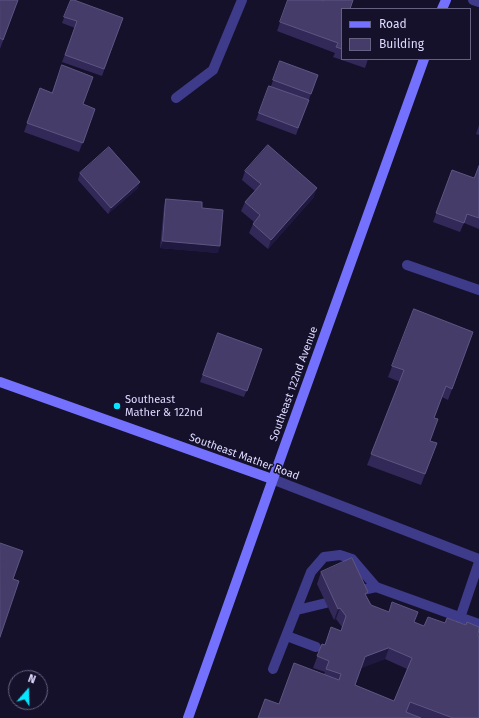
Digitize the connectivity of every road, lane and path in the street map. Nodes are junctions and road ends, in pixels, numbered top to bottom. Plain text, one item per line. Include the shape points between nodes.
1 (242, 0) edge
2 (473, 0) edge
3 (479, 2) edge
4 (424, 60) edge
5 (176, 98) dead end
6 (408, 265) dead end
7 (479, 290) edge
8 (0, 382) edge
9 (272, 479) junction
10 (479, 561) edge
11 (376, 588) junction
12 (358, 591) edge
13 (326, 603) edge
14 (297, 610) junction
15 (460, 618) junction
16 (479, 624) edge
17 (287, 636) junction
18 (316, 647) dead end
19 (273, 669) dead end
20 (188, 718) edge

1 - 5 street via 213,70
2 - 3 street
4 - 9 main road, Southeast 122nd Avenue
6 - 7 street
8 - 9 main road, Southeast Mather Road
9 - 10 street, Southeast Mather Road
9 - 20 main road, Southeast 122nd Avenue
10 - 15 street
11 - 12 street
11 - 14 street via 352,559 340,555 324,557 311,572
11 - 15 street
13 - 14 street
14 - 17 street
15 - 16 street
17 - 18 street
17 - 19 street

